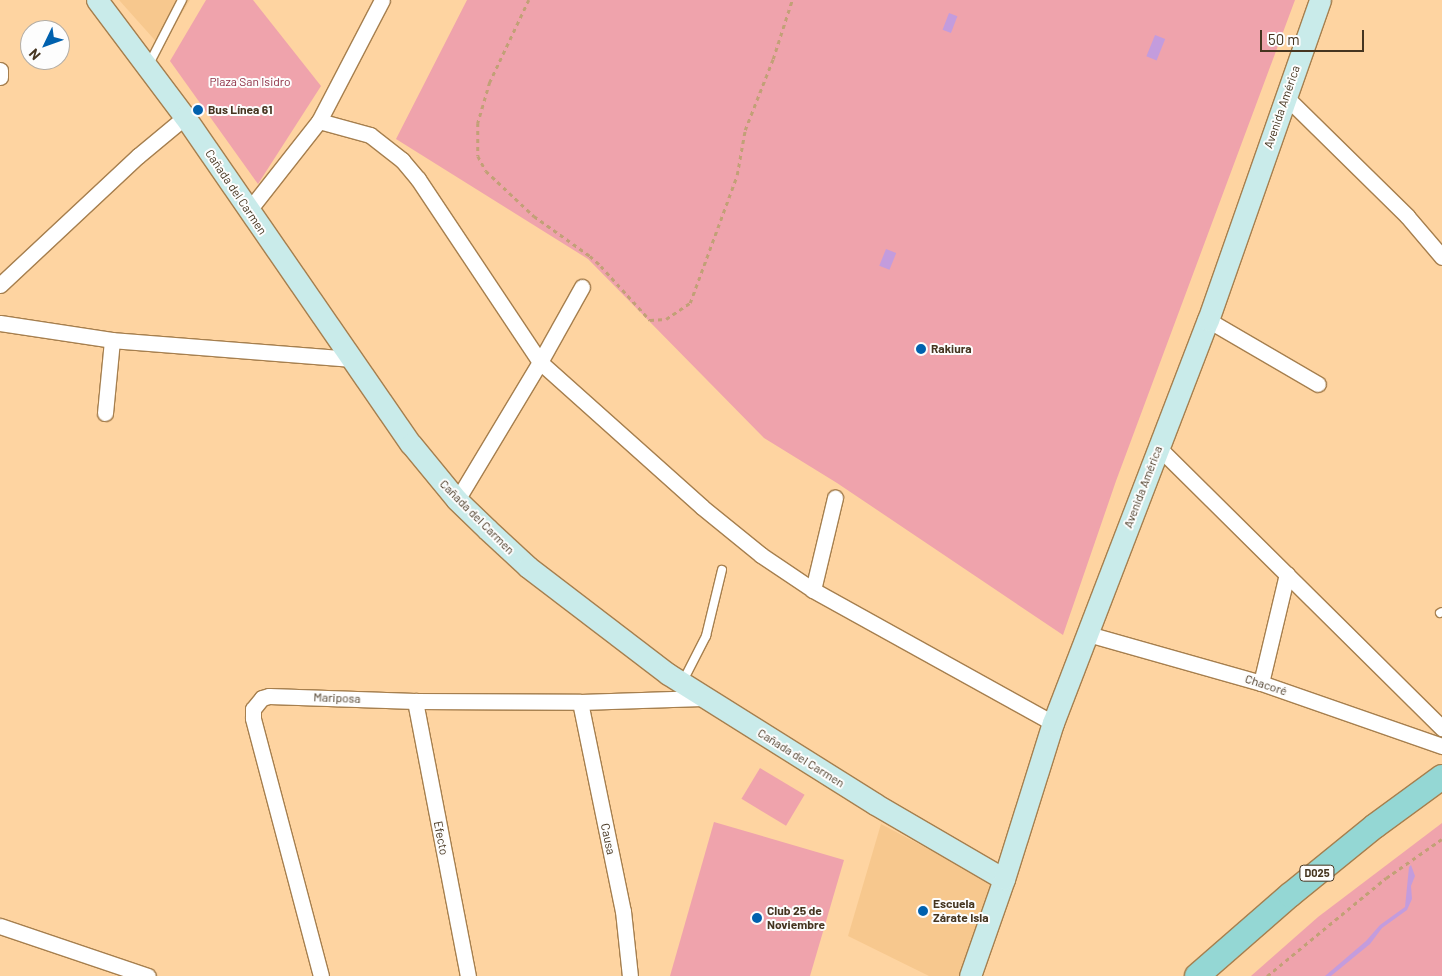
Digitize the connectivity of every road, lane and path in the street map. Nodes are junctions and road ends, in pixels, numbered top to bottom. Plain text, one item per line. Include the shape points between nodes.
1 (97, 0) edge
2 (182, 0) edge
3 (382, 0) edge
4 (529, 0) edge
5 (792, 0) edge
6 (1320, 0) edge
7 (148, 66) junction
8 (0, 70) edge
9 (0, 77) edge
10 (1286, 97) junction
11 (185, 117) junction
12 (319, 121) junction
13 (249, 210) junction
14 (1442, 257) edge
15 (0, 285) edge
16 (582, 287) dead end
17 (1208, 320) junction
18 (0, 323) edge
19 (112, 340) junction
20 (351, 359) junction
21 (540, 362) junction
22 (1318, 384) dead end
23 (105, 414) dead end
24 (1158, 447) junction
25 (835, 498) dead end
26 (457, 500) junction
27 (722, 570) dead end
28 (1287, 574) junction
29 (813, 590) junction
30 (1088, 634) junction
31 (682, 683) junction
32 (1261, 683) junction
33 (703, 698) junction
34 (415, 701) junction
35 (580, 702) junction
36 (1054, 723) junction
37 (1442, 728) edge
38 (1442, 746) edge
39 (1442, 777) edge
40 (1442, 839) edge
41 (1004, 879) junction
42 (0, 926) edge
43 (148, 976) edge
44 (321, 976) edge
45 (468, 976) edge
46 (630, 976) edge
47 (970, 976) edge
48 (1197, 976) edge
49 (1267, 976) edge

1 - 7 street, Cañada del Carmen
2 - 7 lane
3 - 12 street
4 - 5 path via 490,82 478,123 478,156 486,171 534,216 590,256 650,320 666,319 690,303 737,175 745,130
6 - 10 street, Avenida América
7 - 11 street, Cañada del Carmen
8 - 9 street
10 - 14 street via 1407,216
10 - 17 street, Avenida América
11 - 13 street, Cañada del Carmen
11 - 15 street via 138,156
12 - 13 street
12 - 21 street via 370,135 402,160
13 - 20 street, Cañada del Carmen
16 - 21 street
17 - 22 street
17 - 24 street, Avenida América
18 - 19 street
19 - 20 street
19 - 23 street
20 - 26 street, Cañada del Carmen via 411,444
21 - 26 street
21 - 29 street via 702,507 761,555
24 - 28 street
24 - 30 street, Avenida América
25 - 29 street
26 - 31 street, Cañada del Carmen via 528,567
27 - 31 lane via 706,636
28 - 32 street
28 - 37 street
29 - 36 street
30 - 32 street, Chacoré
30 - 36 street, Avenida América
31 - 33 street, Cañada del Carmen
32 - 38 street, Chacoré
33 - 35 street, Mariposa
33 - 41 street, Cañada del Carmen
34 - 35 street, Mariposa
34 - 44 street, Mariposa via 269,696 262,698 253,709 256,731
34 - 45 street, Efecto
35 - 46 street, Causa via 623,911
36 - 41 street, Avenida América
39 - 48 main road, D025 via 1290,895
40 - 49 path via 1386,878
41 - 47 street, Avenida América
42 - 43 street

